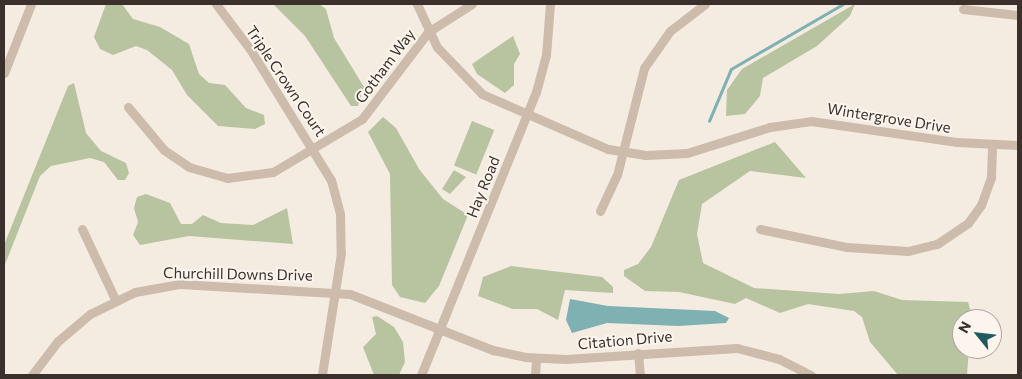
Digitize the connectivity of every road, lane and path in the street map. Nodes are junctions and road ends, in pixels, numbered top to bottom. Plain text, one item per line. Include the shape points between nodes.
1 (31, 4) edge
2 (216, 4) edge
3 (417, 4) edge
4 (472, 4) edge
5 (550, 4) edge
6 (704, 4) edge
7 (963, 9) dead end
8 (1018, 16) edge
9 (428, 32) junction
10 (4, 74) edge
11 (128, 107) dead end
12 (527, 116) junction
13 (1018, 144) edge
14 (992, 146) junction
15 (315, 149) junction
16 (622, 152) junction
17 (600, 211) dead end
18 (82, 229) dead end
19 (760, 229) dead end
20 (336, 291) junction
21 (115, 299) junction
22 (440, 328) junction
23 (638, 353) junction
24 (536, 358) junction
25 (32, 375) edge
26 (322, 375) edge
27 (421, 375) edge
28 (535, 375) edge
29 (640, 375) edge
30 (812, 375) edge

1 - 10 street
2 - 15 street, Triple Crown Court
3 - 9 street, Wintergrove Drive
4 - 9 street
5 - 12 street, Hay Road via 546,55
6 - 16 street via 670,31 651,55 633,97
7 - 8 street
9 - 12 street, Wintergrove Drive via 469,84
9 - 15 street, Gotham Way via 375,106
11 - 15 street, Gotham Way via 171,156 213,176 258,176
12 - 16 street, Wintergrove Drive
12 - 22 street, Hay Road
13 - 14 street, Wintergrove Drive
14 - 16 street, Wintergrove Drive via 811,121 770,127 688,153
14 - 19 street via 991,177 981,205 957,233 937,244 908,251 848,248
15 - 20 street, Triple Crown Court via 331,180 340,214
16 - 17 street
18 - 21 street
20 - 21 street, Churchill Downs Drive via 180,284
20 - 22 street, Churchill Downs Drive
20 - 26 street, Triple Crown Court
21 - 25 street, Churchill Downs Drive via 75,325
22 - 24 street, Citation Drive via 493,350
22 - 27 street, Hay Road
23 - 24 street, Citation Drive
23 - 29 street
23 - 30 street, Citation Drive via 736,348 779,359
24 - 28 street

